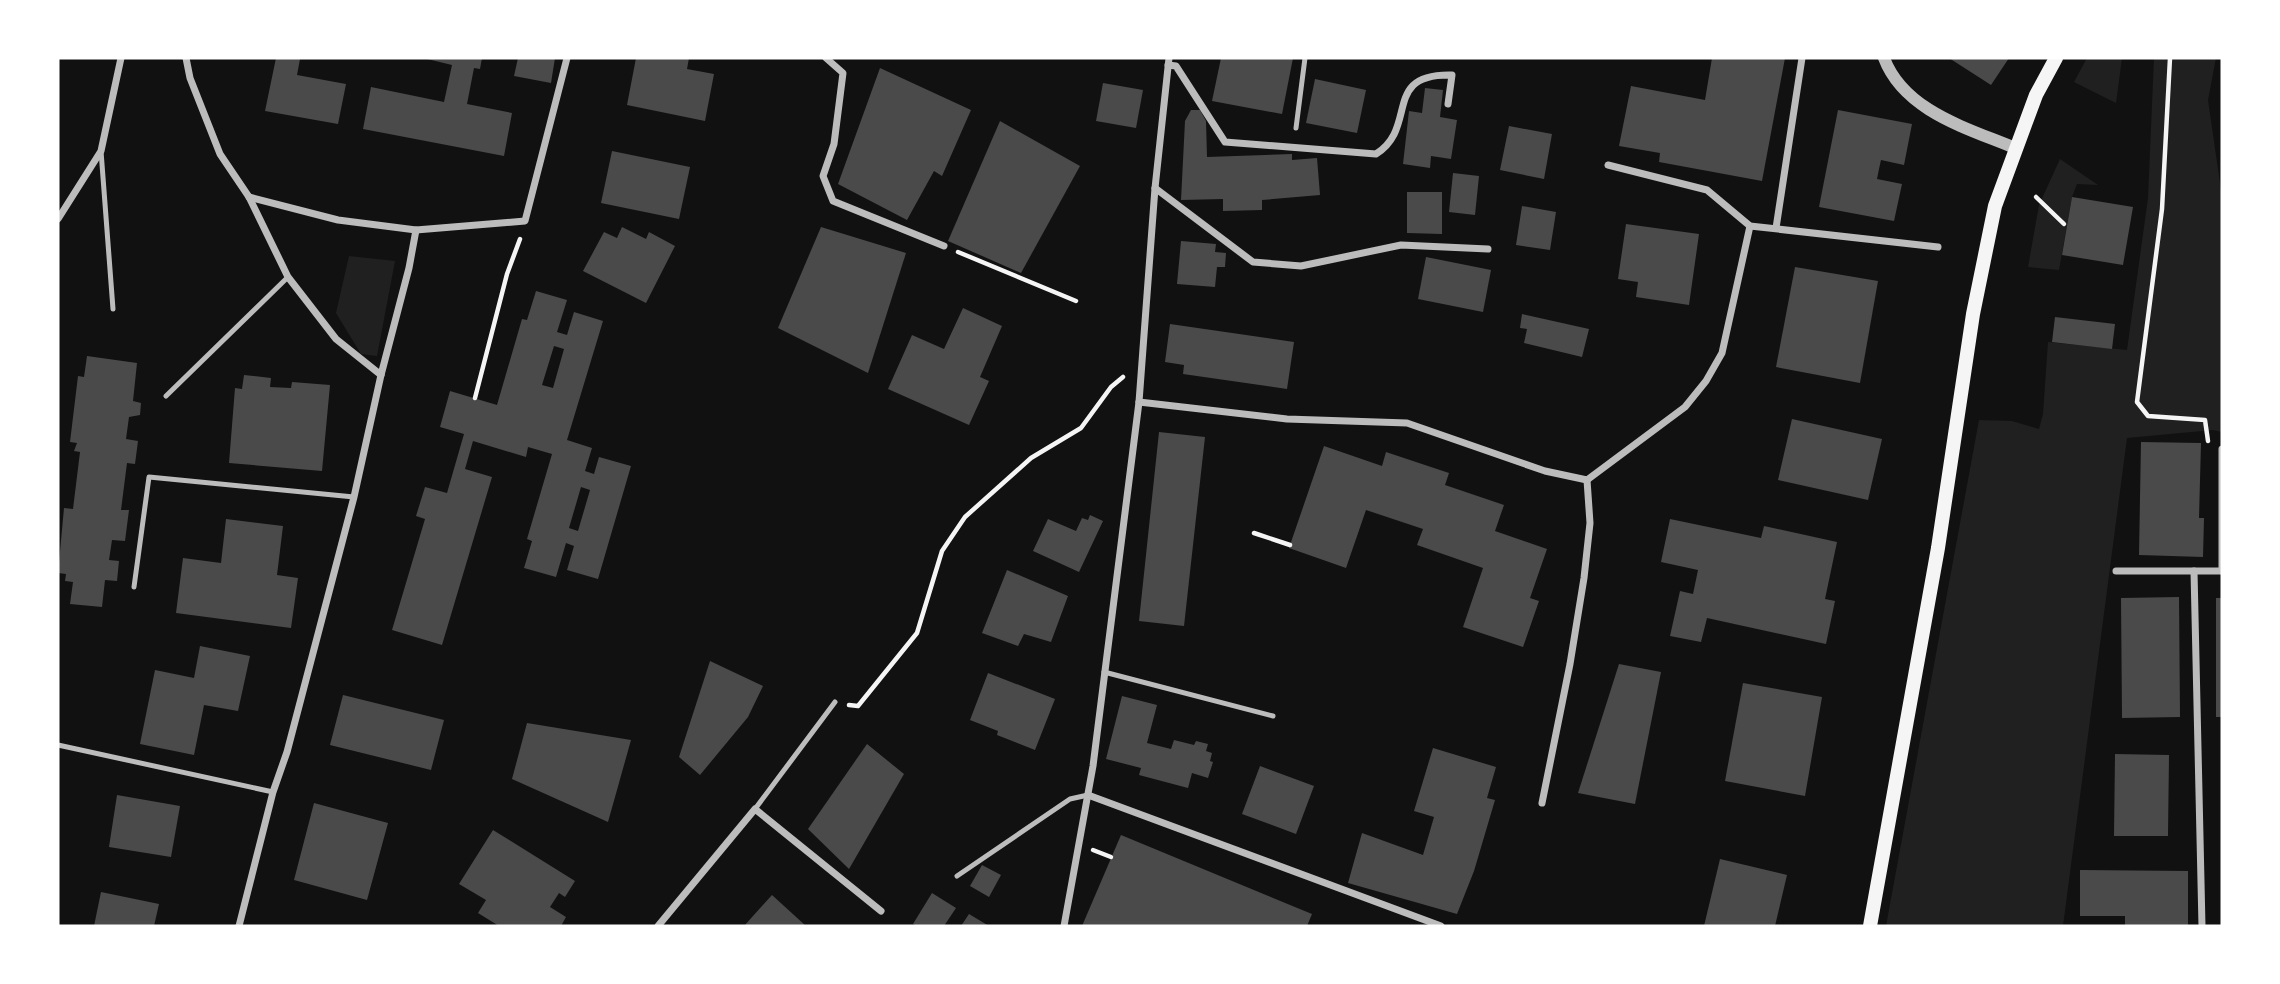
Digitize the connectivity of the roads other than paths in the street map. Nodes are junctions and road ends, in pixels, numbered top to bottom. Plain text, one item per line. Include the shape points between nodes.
1 (121, 58) edge
2 (186, 58) edge
3 (567, 58) edge
4 (826, 58) edge
5 (1305, 58) edge
6 (1802, 58) edge
7 (1884, 58) edge
8 (2056, 58) edge
9 (1168, 61) edge
10 (1448, 104) dead end
11 (1296, 128) dead end
12 (2015, 148) junction
13 (101, 151) junction
14 (1608, 165) dead end
15 (1155, 188) junction
16 (249, 197) junction
17 (58, 219) edge
18 (1750, 226) junction
19 (1776, 228) junction
20 (416, 230) junction
21 (944, 246) road end
22 (1938, 247) dead end
23 (1488, 249) dead end
24 (288, 277) junction
25 (113, 309) dead end
26 (380, 375) junction
27 (166, 396) dead end
28 (1139, 402) junction
29 (2222, 449) edge
30 (1587, 480) junction
31 (354, 497) junction
32 (2116, 571) dead end
33 (2194, 571) junction
34 (2222, 571) edge
35 (134, 587) dead end
36 (1104, 672) junction
37 (835, 702) road end
38 (1273, 716) dead end
39 (58, 745) edge
40 (273, 792) junction
41 (1088, 795) junction
42 (1542, 803) dead end
43 (755, 808) junction
44 (957, 876) dead end
45 (881, 911) dead end
46 (239, 926) edge
47 (658, 926) edge
48 (1064, 926) edge
49 (1441, 926) edge
50 (1870, 926) edge
51 (2202, 926) edge

1 - 13 street
2 - 16 street via 220,154
3 - 20 street via 525,221
4 - 21 street via 843,73 834,144 822,176 833,201
5 - 11 lane
6 - 19 street
7 - 12 street via 1907,95 1945,118
8 - 12 main road
9 - 10 street via 1176,66 1225,142 1376,154 1394,135 1408,90 1418,79 1452,75
9 - 15 street
12 - 50 main road via 1995,206 1973,314 1938,548
13 - 17 street
13 - 25 lane
14 - 18 street via 1707,190
15 - 23 street via 1253,262 1301,266 1401,245
15 - 28 street
16 - 20 street via 338,220
16 - 24 street
18 - 19 street
18 - 30 street via 1722,353 1706,381 1685,407
19 - 22 street
20 - 26 street
24 - 26 street via 336,339
24 - 27 lane
26 - 31 street
28 - 30 street via 1287,419 1407,423 1545,471
28 - 36 street
29 - 34 street
30 - 42 street via 1590,523 1584,578
31 - 35 lane via 149,477
31 - 40 street
32 - 33 street
33 - 34 street
33 - 51 street
36 - 38 lane
36 - 41 street
37 - 43 lane
39 - 40 lane
40 - 46 street
41 - 44 lane via 1070,799
41 - 48 street
41 - 49 street
43 - 45 street
43 - 47 street

